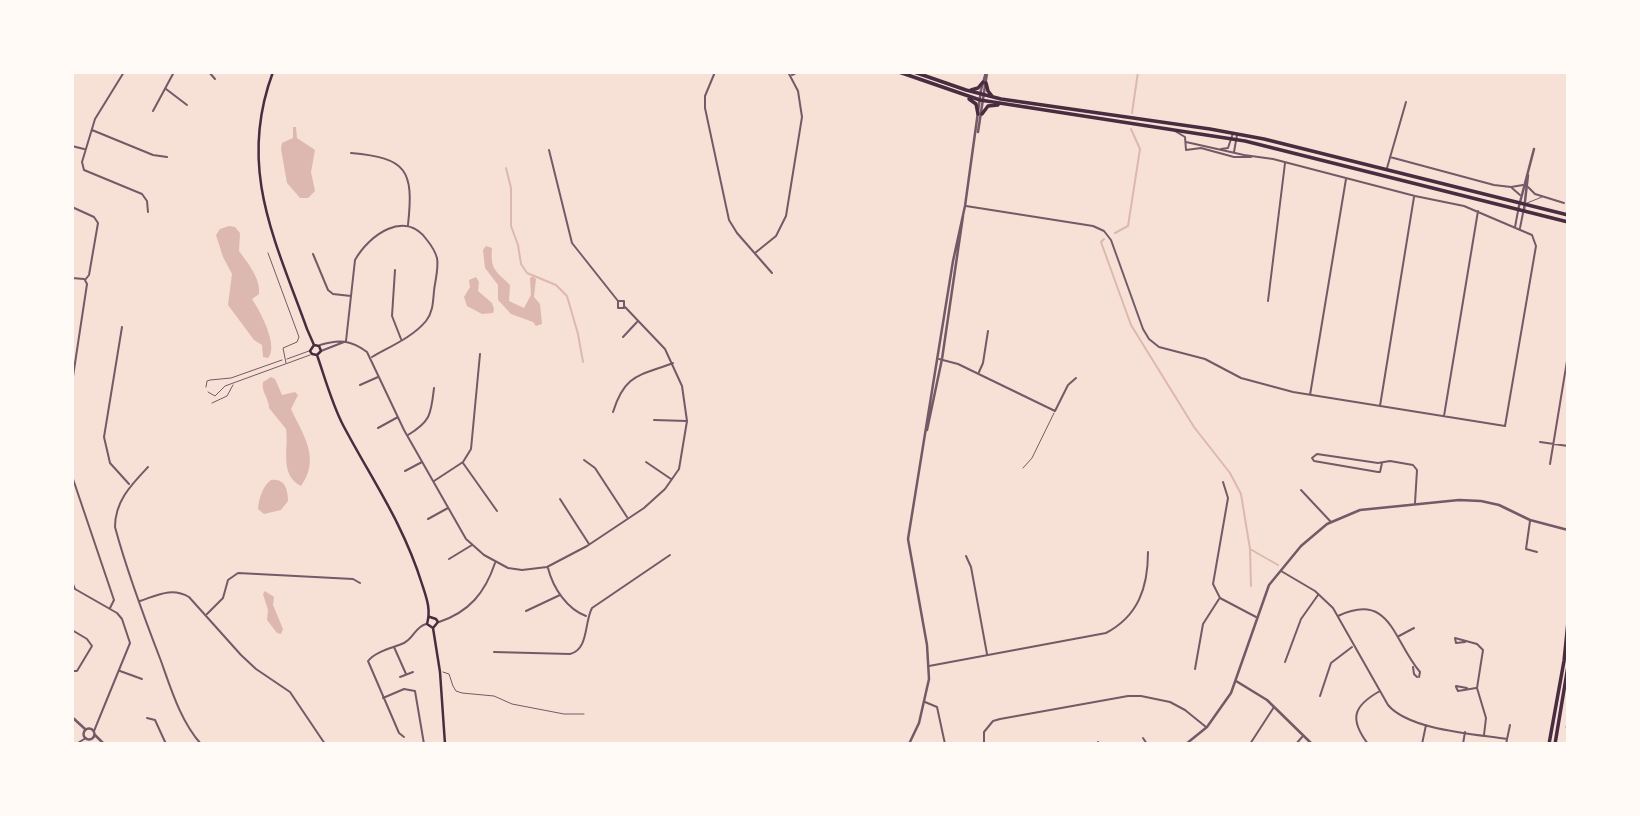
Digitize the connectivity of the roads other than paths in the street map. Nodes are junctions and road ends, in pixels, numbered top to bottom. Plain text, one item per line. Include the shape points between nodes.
1 (124, 72) edge
2 (174, 72) edge
3 (209, 72) edge
4 (273, 72) edge
5 (715, 72) edge
6 (788, 72) edge
7 (798, 72) edge
8 (899, 72) edge
9 (914, 72) edge
10 (987, 72) edge
11 (791, 76) junction
12 (215, 79) dead end
13 (985, 83) junction
14 (165, 89) junction
15 (966, 90) junction
16 (965, 96) junction
17 (982, 97) junction
18 (993, 97) junction
19 (1406, 102) dead end
20 (187, 105) dead end
21 (1007, 105) junction
22 (153, 111) dead end
23 (980, 114) junction
24 (1169, 129) junction
25 (92, 130) junction
26 (1234, 136) junction
27 (1186, 142) junction
28 (72, 146) edge
29 (1213, 148) junction
30 (1534, 149) dead end
31 (86, 150) junction
32 (549, 150) dead end
33 (1234, 152) junction
34 (351, 153) dead end
35 (1227, 155) junction
36 (167, 157) dead end
37 (1252, 157) junction
38 (1390, 157) junction
39 (1286, 162) junction
40 (1387, 171) junction
41 (1346, 178) junction
42 (1526, 185) junction
43 (1511, 187) junction
44 (1535, 194) junction
45 (1415, 196) junction
46 (1521, 196) junction
47 (1526, 197) junction
48 (1544, 197) junction
49 (1564, 203) joint
50 (1568, 204) edge
51 (965, 205) junction
52 (1523, 205) junction
53 (72, 207) edge
54 (1478, 210) junction
55 (1521, 211) junction
56 (148, 212) dead end
57 (1568, 215) edge
58 (1568, 222) edge
59 (408, 225) junction
60 (1514, 228) junction
61 (1521, 230) junction
62 (268, 253) dead end
63 (754, 253) junction
64 (313, 254) dead end
65 (395, 270) dead end
66 (772, 273) dead end
67 (72, 278) edge
68 (85, 280) junction
69 (351, 296) junction
70 (618, 301) junction
71 (1268, 301) dead end
72 (625, 307) junction
73 (638, 321) junction
74 (122, 327) dead end
75 (988, 331) dead end
76 (623, 337) dead end
77 (401, 339) junction
78 (345, 342) junction
79 (316, 345) junction
80 (311, 352) junction
81 (319, 353) junction
82 (480, 354) dead end
83 (1568, 355) edge
84 (371, 358) junction
85 (285, 359) junction
86 (940, 359) junction
87 (286, 363) junction
88 (673, 363) junction
89 (72, 371) edge
90 (979, 373) junction
91 (379, 376) junction
92 (1076, 378) dead end
93 (231, 379) junction
94 (72, 383) edge
95 (233, 383) junction
96 (360, 385) dead end
97 (206, 387) dead end
98 (434, 388) dead end
99 (208, 392) dead end
100 (1310, 395) junction
101 (212, 403) dead end
102 (1380, 406) junction
103 (1055, 411) junction
104 (613, 412) dead end
105 (398, 416) junction
106 (1444, 417) junction
107 (654, 420) dead end
108 (687, 421) junction
109 (378, 428) dead end
110 (408, 435) junction
111 (1540, 442) dead end
112 (1554, 444) junction
113 (1568, 446) edge
114 (584, 460) dead end
115 (422, 462) junction
116 (463, 463) junction
117 (646, 463) dead end
118 (1382, 463) junction
119 (1550, 464) dead end
120 (148, 467) dead end
121 (1023, 468) dead end
122 (405, 471) dead end
123 (72, 476) edge
124 (672, 480) junction
125 (433, 481) junction
126 (1223, 482) dead end
127 (131, 485) junction
128 (1301, 490) dead end
129 (560, 499) dead end
130 (1415, 504) junction
131 (448, 508) junction
132 (497, 511) dead end
133 (428, 519) dead end
134 (628, 519) junction
135 (1530, 520) junction
136 (1331, 522) junction
137 (1568, 530) edge
138 (589, 544) junction
139 (472, 545) junction
140 (1148, 552) dead end
141 (1537, 552) dead end
142 (670, 555) dead end
143 (966, 556) dead end
144 (449, 559) dead end
145 (495, 562) junction
146 (547, 566) junction
147 (1280, 571) junction
148 (72, 582) edge
149 (360, 583) dead end
150 (1319, 594) junction
151 (561, 595) junction
152 (1220, 598) junction
153 (139, 601) junction
154 (110, 609) junction
155 (526, 611) dead end
156 (206, 616) junction
157 (430, 617) junction
158 (587, 617) junction
159 (1256, 617) junction
160 (1337, 617) junction
161 (438, 622) junction
162 (1568, 622) edge
163 (427, 624) junction
164 (433, 628) junction
165 (1414, 628) dead end
166 (72, 630) edge
167 (1398, 637) junction
168 (1466, 642) dead end
169 (1354, 646) junction
170 (394, 647) junction
171 (1567, 647) edge
172 (494, 652) dead end
173 (987, 654) junction
174 (1285, 662) dead end
175 (929, 666) junction
176 (1413, 666) dead end
177 (1568, 666) edge
178 (1195, 669) dead end
179 (72, 671) edge
180 (119, 671) junction
181 (413, 672) dead end
182 (440, 672) junction
183 (407, 674) junction
184 (400, 677) dead end
185 (142, 679) dead end
186 (1236, 681) junction
187 (1468, 688) dead end
188 (1477, 688) junction
189 (1380, 691) junction
190 (1320, 696) dead end
191 (383, 698) junction
192 (925, 702) junction
193 (1274, 707) junction
194 (584, 714) dead end
195 (72, 717) edge
196 (147, 718) dead end
197 (1426, 725) junction
198 (1510, 725) dead end
199 (1207, 727) junction
200 (85, 730) junction
201 (1465, 732) junction
202 (94, 733) junction
203 (1303, 735) junction
204 (1484, 736) junction
205 (404, 737) dead end
206 (88, 738) junction
207 (1143, 738) dead end
208 (1507, 739) junction
209 (76, 744) edge
210 (97, 744) edge
211 (104, 744) edge
212 (166, 744) edge
213 (201, 744) edge
214 (326, 744) edge
215 (424, 744) edge
216 (445, 744) edge
217 (909, 744) edge
218 (944, 744) edge
219 (984, 744) edge
220 (1147, 744) edge
221 (1188, 744) edge
222 (1250, 744) edge
223 (1296, 744) edge
224 (1312, 744) edge
225 (1368, 744) edge
226 (1422, 744) edge
227 (1463, 744) edge
228 (1506, 744) edge
229 (1549, 744) edge
230 (1555, 744) edge

1 - 25 street
2 - 14 street
3 - 12 street
4 - 79 main road via 260,120 259,179 267,219
5 - 63 street via 705,108 717,164 730,220
6 - 11 street
7 - 11 street
8 - 16 main road
9 - 15 main road
10 - 13 street
11 - 63 street via 803,117 786,216 776,236
13 - 15 main road
13 - 17 street
13 - 18 main road
14 - 20 street
14 - 22 street
15 - 17 main road
16 - 17 main road
16 - 23 main road
17 - 18 main road
17 - 21 main road
17 - 23 street
18 - 26 main road
19 - 38 street
21 - 23 main road via 989,106
21 - 24 main road
23 - 51 street
24 - 26 main road
24 - 27 street via 1182,134
25 - 31 street
25 - 36 street
26 - 29 street via 1227,149
26 - 33 street
26 - 40 main road
26 - 55 main road
27 - 29 street
27 - 35 street via 1186,150
28 - 31 street
29 - 33 street
30 - 42 street
31 - 56 street via 84,170 142,194
32 - 70 street via 572,243
33 - 35 street
33 - 37 street
34 - 59 street via 378,155 406,173 410,185
35 - 37 street
37 - 39 street
38 - 40 street
38 - 43 street
39 - 41 street
39 - 71 street
40 - 52 main road
41 - 45 street
41 - 100 street
42 - 43 street
42 - 44 street
42 - 46 street
42 - 47 street
43 - 46 street
44 - 47 street
44 - 48 street
45 - 54 street
45 - 102 street
46 - 52 street
47 - 52 street
48 - 49 street
48 - 52 lane
49 - 50 lane
51 - 86 street
51 - 100 street via 1104,231 1135,312 1149,339 1159,347 1205,359 1241,378
52 - 55 street
52 - 57 main road
53 - 68 street via 97,223
54 - 60 street
54 - 106 street
55 - 58 main road
55 - 60 street
55 - 61 street
59 - 69 street via 396,225 365,246 355,260
59 - 77 street via 424,236 437,264 431,313
60 - 61 street
61 - 106 street via 1532,234 1536,246 1505,426
62 - 85 lane via 299,337 298,342 283,348
63 - 66 street
64 - 69 street via 327,290
65 - 77 street via 392,316
67 - 68 street
68 - 89 street
69 - 78 street
70 - 72 street via 624,301
70 - 72 street via 618,308
72 - 73 street
73 - 76 street
73 - 88 street
74 - 127 street via 104,438 110,463
75 - 90 street
77 - 84 street
78 - 79 street
78 - 81 street
78 - 84 street via 358,345
79 - 80 main road
79 - 81 main road
80 - 81 main road
80 - 85 lane
80 - 87 lane
81 - 157 main road via 342,422 404,535
82 - 116 street via 474,434
83 - 112 street
84 - 91 street
85 - 87 lane
85 - 93 lane
86 - 90 street
86 - 175 street via 908,538
87 - 95 lane
88 - 104 street via 625,384
88 - 108 street
89 - 94 street
90 - 103 street
91 - 96 street
91 - 105 street
92 - 103 street
93 - 95 lane
93 - 97 lane via 210,380
95 - 99 lane via 215,396
95 - 101 lane via 227,396
98 - 110 street via 430,415
100 - 102 street
102 - 106 street
103 - 121 lane
105 - 109 street
105 - 110 street
107 - 108 street
108 - 124 street via 682,456
110 - 115 street
111 - 112 street
112 - 113 street
112 - 119 street
114 - 134 street via 595,468
115 - 122 street
115 - 125 street
116 - 125 street
116 - 132 street
117 - 124 street
118 - 118 street via 1378,472 1312,458 1317,454
118 - 130 street via 1416,467
120 - 127 street
123 - 154 street via 114,600
124 - 134 street
125 - 131 street
126 - 152 street via 1228,498 1213,575
127 - 153 street via 119,503 115,527
128 - 136 street
129 - 138 street
130 - 135 street via 1482,500
130 - 136 street via 1360,510
131 - 133 street
131 - 139 street
134 - 138 street
135 - 137 street
135 - 141 street via 1526,549
136 - 147 street via 1312,535
138 - 146 street
139 - 144 street
139 - 145 street
140 - 173 street via 1140,602 1119,627 1094,637
142 - 158 street via 599,601
143 - 173 street
145 - 146 street via 522,570
145 - 161 street via 481,594 464,610
146 - 151 street
147 - 150 street
147 - 159 street
148 - 154 street via 75,589
149 - 156 street via 237,573
150 - 160 street
150 - 174 street via 1301,619
151 - 155 street
151 - 158 street
152 - 159 street
152 - 178 street via 1203,624
153 - 156 street via 180,592
153 - 213 street via 175,698
154 - 180 street via 122,619 130,643
156 - 214 street via 256,669 290,692
157 - 161 main road
157 - 163 main road
158 - 172 street via 578,652
159 - 186 street
160 - 167 street via 1353,609 1373,609
160 - 169 street
161 - 164 main road
162 - 171 main road
163 - 164 main road
163 - 170 street
164 - 182 main road
165 - 167 street
166 - 179 street via 92,646 78,671
167 - 176 street
168 - 188 street via 1477,644 1484,653
169 - 189 street
169 - 190 street via 1331,663
170 - 183 street
170 - 191 street via 369,661
171 - 229 main road
173 - 175 street
175 - 192 street
177 - 230 main road
180 - 185 street
180 - 202 street
181 - 183 street
182 - 194 lane via 449,674 453,686 462,692 564,714
182 - 216 main road
183 - 184 street
186 - 193 street
186 - 199 street
187 - 188 street
188 - 204 street via 1486,718
189 - 197 street via 1395,714
189 - 225 street via 1365,700 1357,714 1357,730
191 - 205 street
191 - 215 street via 404,689 415,691
192 - 217 street
192 - 218 street via 937,707
193 - 203 street
193 - 222 street
195 - 200 street
196 - 212 street via 155,720
197 - 201 street
197 - 226 street
198 - 208 street
199 - 219 street via 1170,702 1128,696 993,721 984,732
199 - 221 street
200 - 202 street via 91,728
200 - 206 street
201 - 204 street
201 - 227 street
202 - 206 street
202 - 211 street
203 - 223 street
203 - 224 street
204 - 208 street
206 - 209 street
206 - 210 street
207 - 220 street
208 - 228 street

